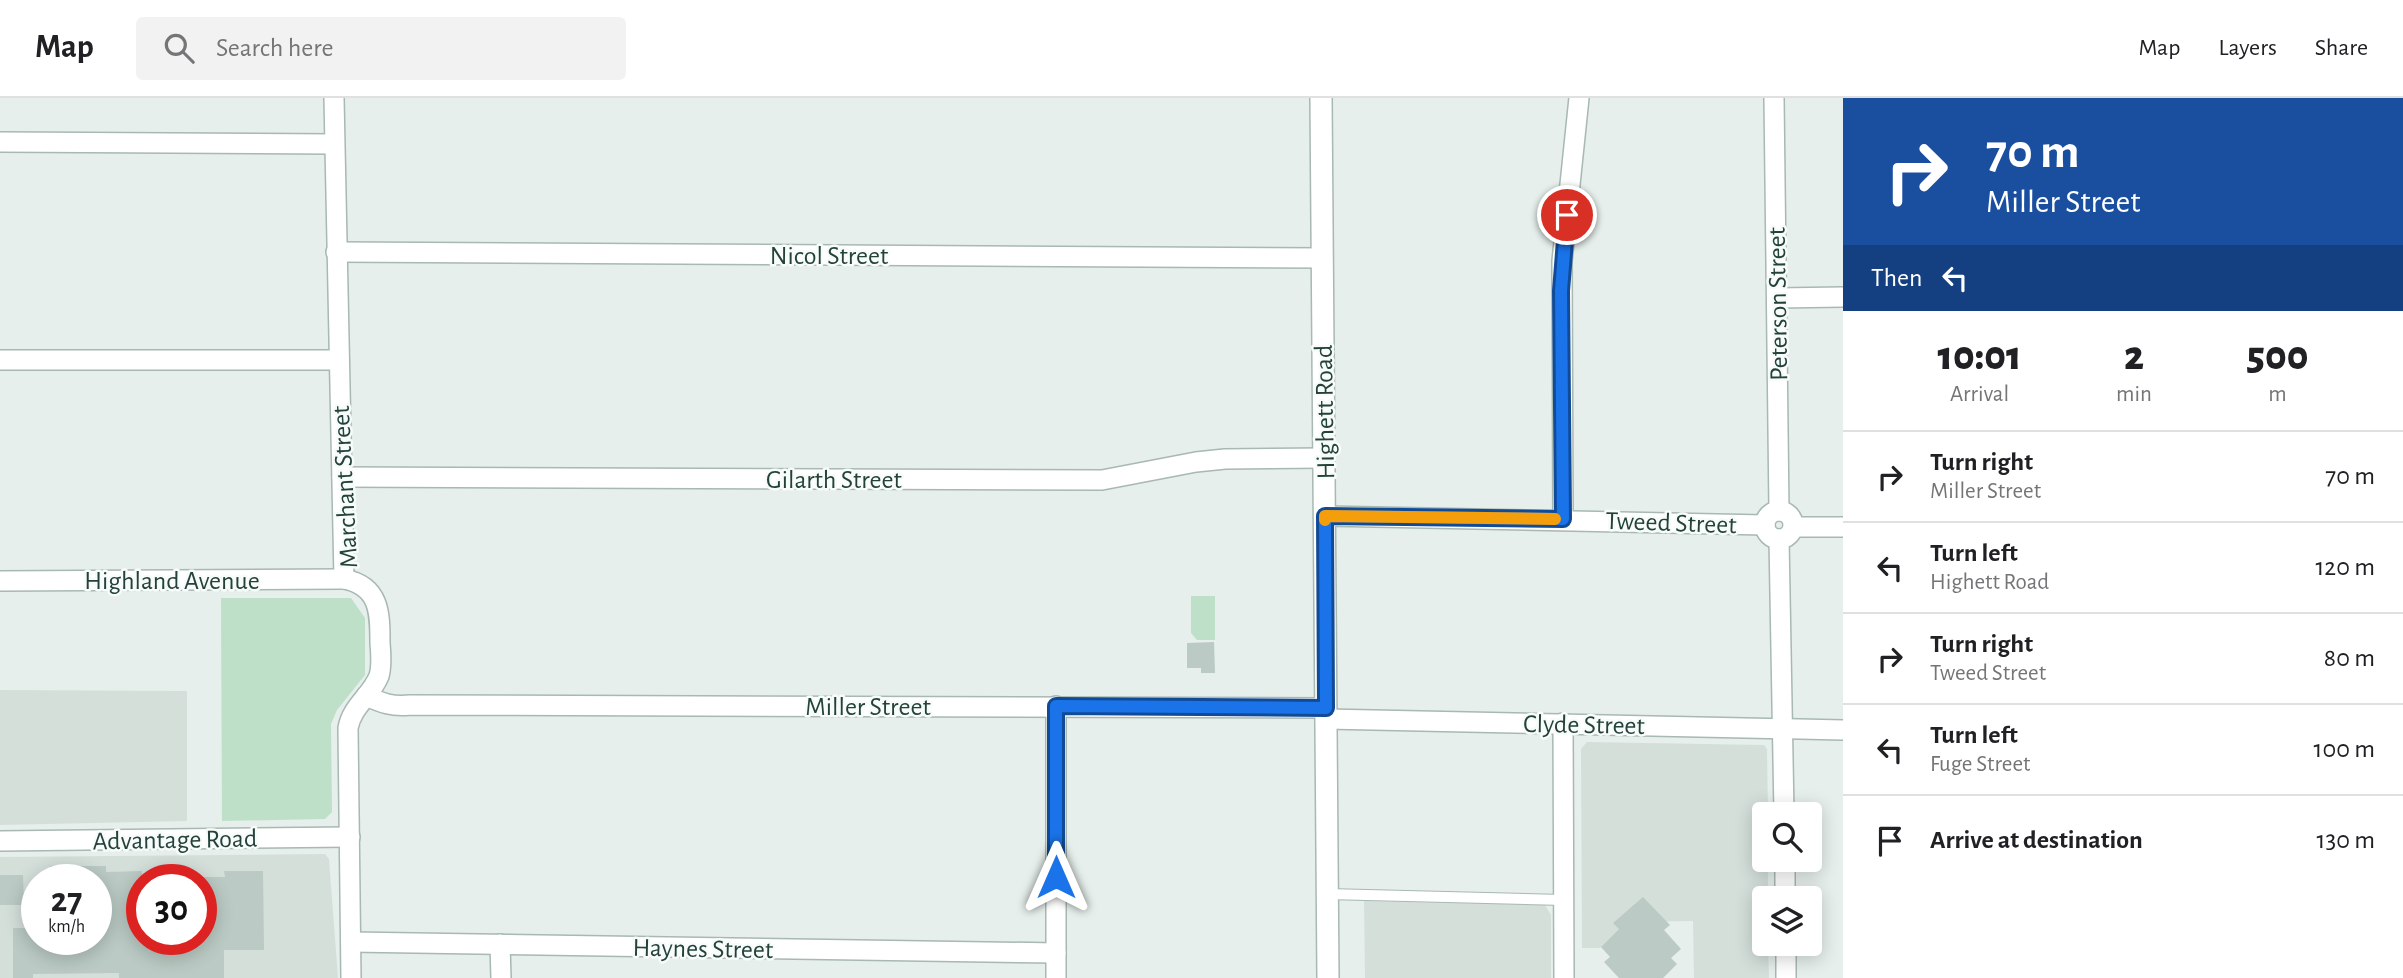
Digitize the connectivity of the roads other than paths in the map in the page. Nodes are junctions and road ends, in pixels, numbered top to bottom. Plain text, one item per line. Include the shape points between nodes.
1 (334, 98) edge
2 (1321, 98) edge
3 (1579, 98) edge
4 (1774, 98) edge
5 (0, 142) edge
6 (334, 144) junction
7 (336, 252) junction
8 (1322, 258) junction
9 (1843, 297) edge
10 (1777, 298) junction
11 (0, 360) edge
12 (338, 360) junction
13 (1324, 458) junction
14 (342, 477) junction
15 (1325, 516) junction
16 (1563, 519) junction
17 (1779, 525) junction
18 (1843, 527) edge
19 (344, 579) junction
20 (0, 581) edge
21 (378, 679) junction
22 (366, 696) junction
23 (410, 705) junction
24 (1056, 706) junction
25 (1326, 714) junction
26 (1563, 723) junction
27 (1783, 728) junction
28 (1843, 730) edge
29 (1784, 802) edge
30 (350, 837) junction
31 (0, 841) edge
32 (1327, 894) junction
33 (1564, 900) junction
34 (351, 942) junction
35 (500, 944) junction
36 (1056, 953) junction
37 (1786, 956) edge
38 (351, 978) edge
39 (501, 978) edge
40 (1056, 978) edge
41 (1328, 978) edge
42 (1564, 978) edge
43 (1786, 978) edge

1 - 6 street, Marchant Street
2 - 8 street, Highett Road
3 - 16 street via 1562,261
4 - 10 street, Peterson Street
5 - 6 street
6 - 7 street, Marchant Street
7 - 8 street, Nicol Street
7 - 12 street, Marchant Street
8 - 13 street, Highett Road
9 - 10 street
10 - 17 street, Peterson Street
11 - 12 street
12 - 14 street, Marchant Street
13 - 14 street, Gilarth Street via 1226,459 1102,480
13 - 15 street, Highett Road
14 - 19 street, Marchant Street
15 - 16 street, Tweed Street
15 - 25 street, Highett Road
16 - 17 street, Tweed Street
17 - 18 street, Tweed Street
17 - 27 street, Peterson Street
19 - 20 street, Highland Avenue
19 - 21 street, Marchant Street via 366,588 377,606
21 - 22 street
21 - 23 street
22 - 23 street, Miller Street via 387,705
22 - 30 street via 348,728
23 - 24 street, Miller Street
24 - 25 street, Miller Street
24 - 36 street
25 - 26 street, Clyde Street
25 - 32 street, Highett Road
26 - 27 street, Clyde Street
26 - 33 street
27 - 28 street, Clyde Street
27 - 29 street, Peterson Street
30 - 31 street, Advantage Road
30 - 34 street
32 - 33 lane
32 - 41 street, Highett Road
33 - 42 street
34 - 35 street, Haynes Street
34 - 38 street
35 - 36 street, Haynes Street
35 - 39 street
36 - 40 street
37 - 43 street

